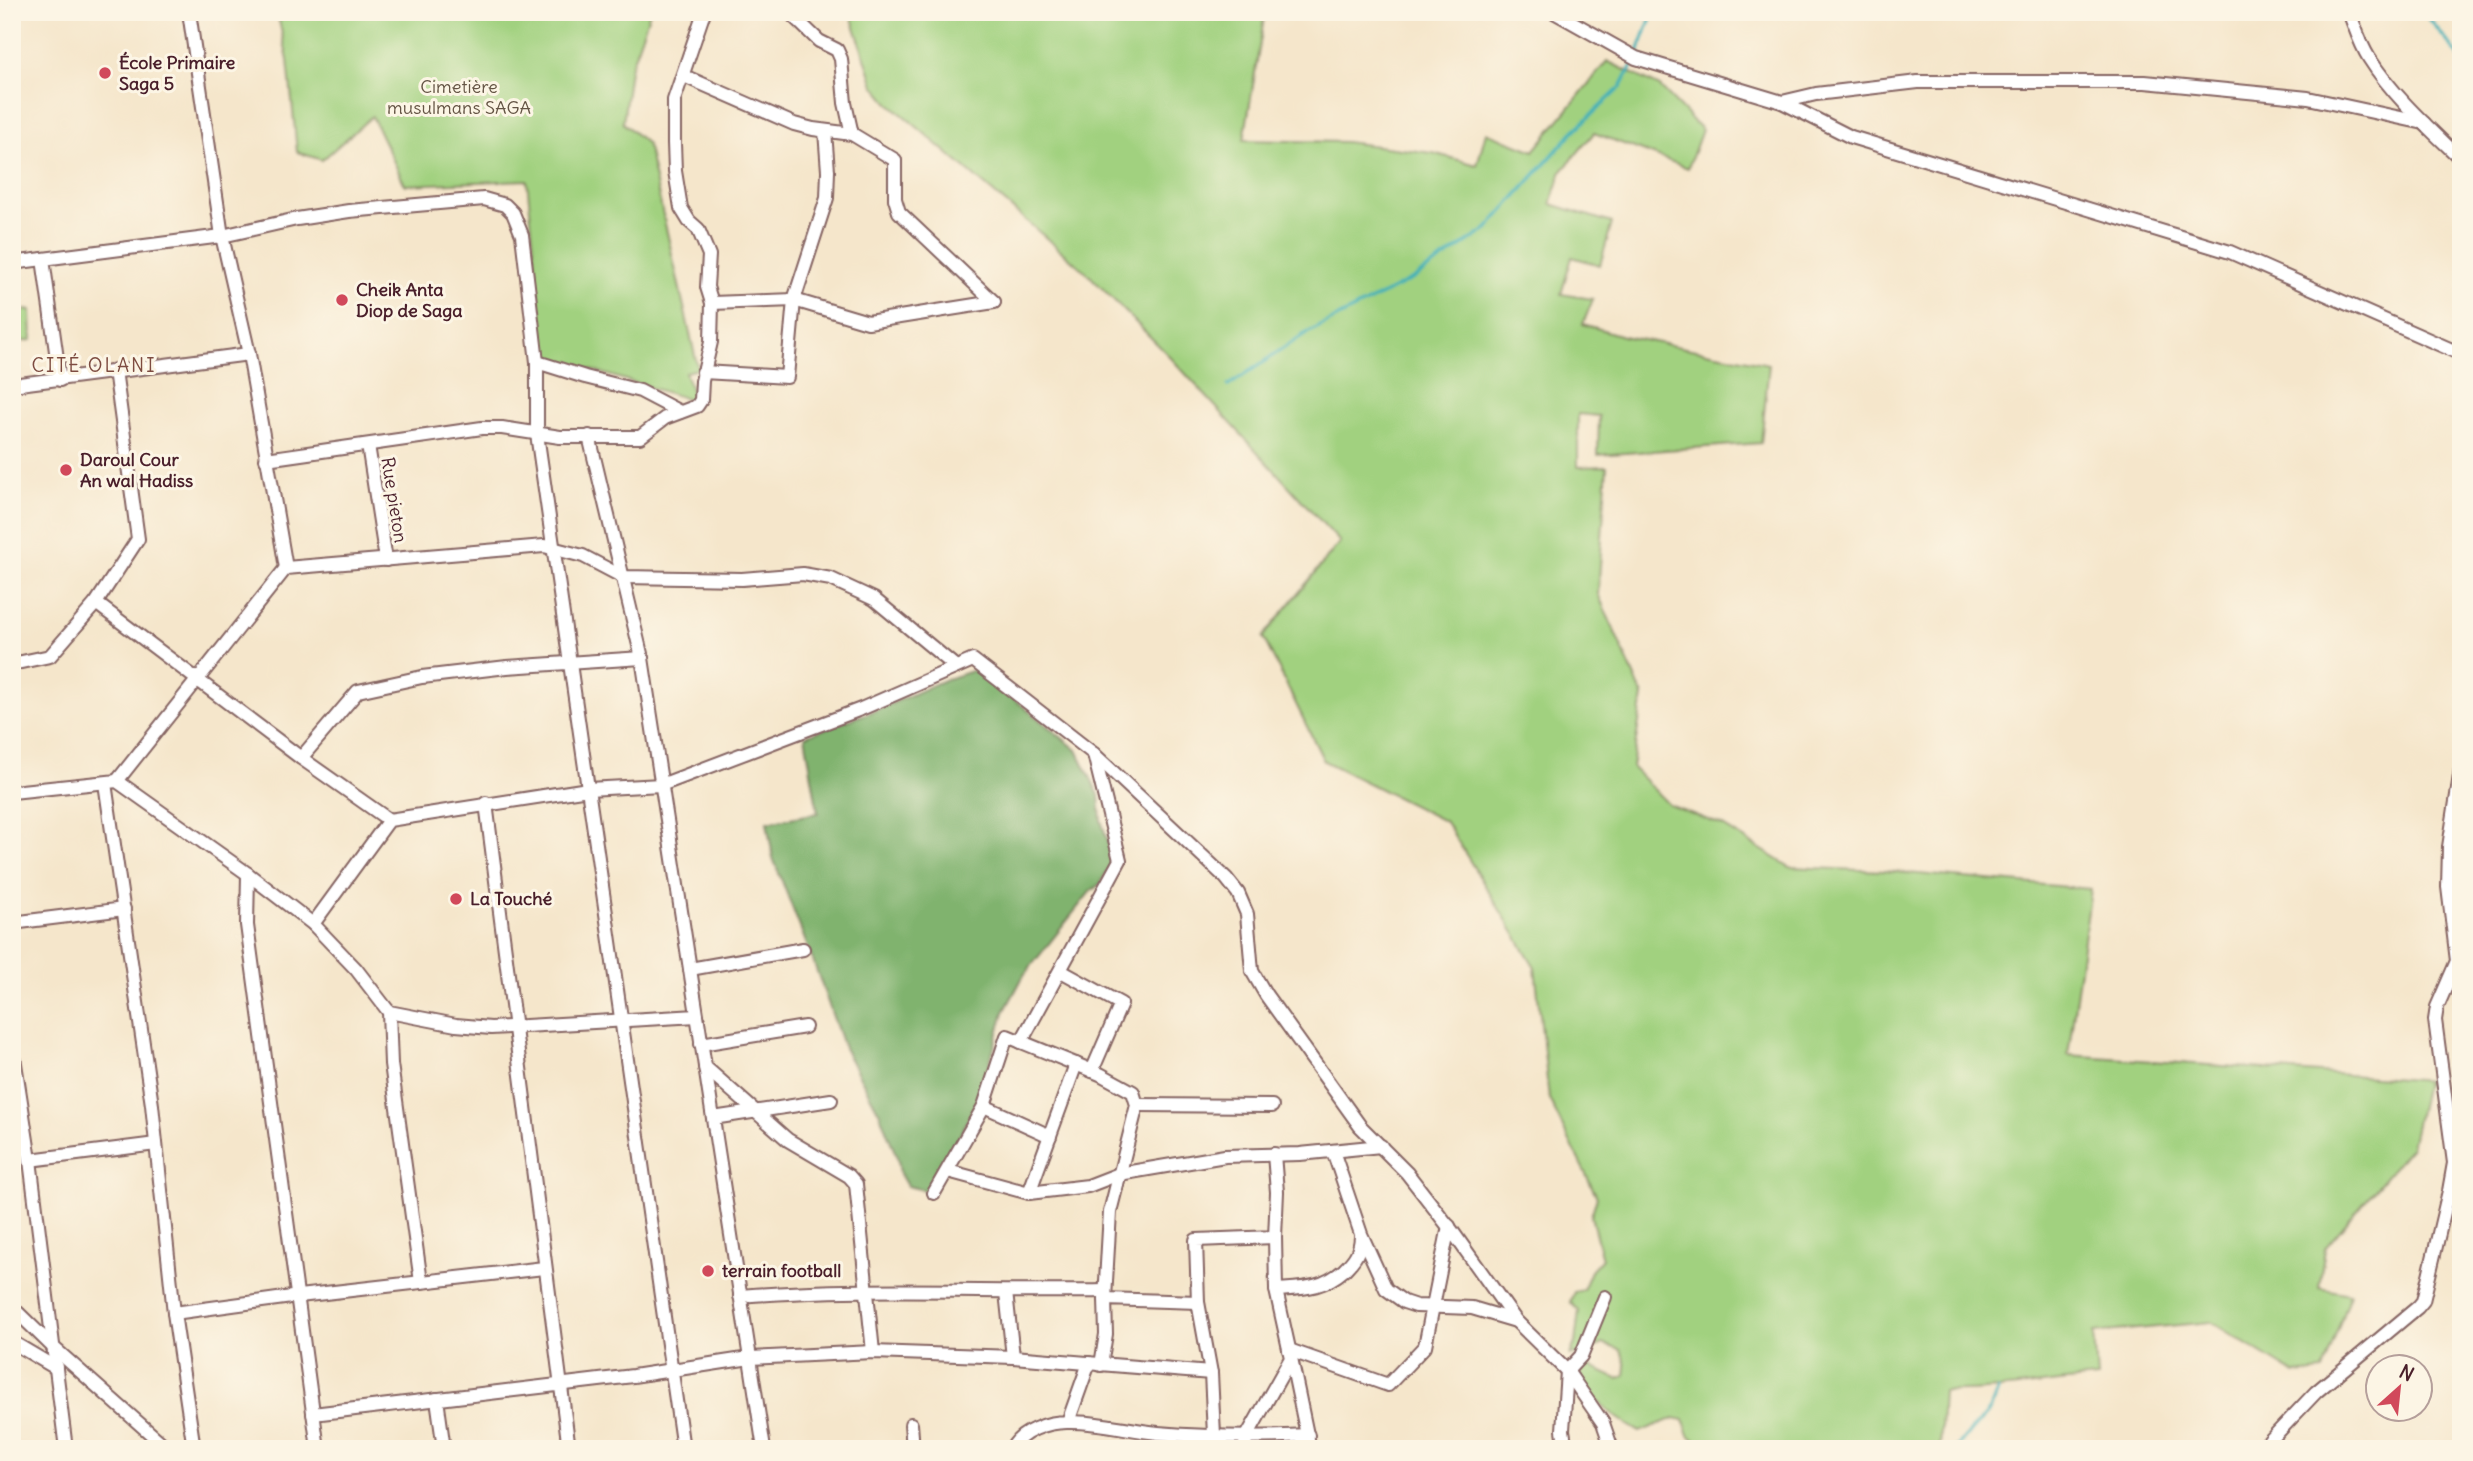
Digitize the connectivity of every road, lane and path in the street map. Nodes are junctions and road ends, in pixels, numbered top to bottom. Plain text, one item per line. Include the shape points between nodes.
1 (189, 12) edge
2 (704, 12) edge
3 (789, 12) edge
4 (1554, 12) edge
5 (2349, 12) edge
6 (684, 76) junction
7 (1782, 102) junction
8 (2424, 123) junction
9 (825, 131) junction
10 (852, 134) junction
11 (2461, 159) edge
12 (222, 236) junction
13 (43, 259) junction
14 (12, 263) edge
15 (794, 300) junction
16 (712, 303) junction
17 (248, 354) junction
18 (2461, 354) edge
19 (537, 362) junction
20 (115, 370) junction
21 (704, 372) junction
22 (60, 380) junction
23 (12, 385) edge
24 (680, 412) junction
25 (537, 434) junction
26 (589, 436) junction
27 (368, 445) junction
28 (266, 459) junction
29 (554, 547) junction
30 (386, 560) junction
31 (286, 568) junction
32 (623, 577) junction
33 (96, 603) junction
34 (642, 659) junction
35 (12, 663) edge
36 (570, 663) junction
37 (956, 667) junction
38 (197, 678) junction
39 (1094, 754) junction
40 (301, 758) junction
41 (2461, 769) edge
42 (111, 782) junction
43 (661, 785) junction
44 (588, 789) junction
45 (12, 792) edge
46 (485, 803) junction
47 (389, 820) junction
48 (248, 874) junction
49 (124, 909) junction
50 (12, 923) edge
51 (313, 924) junction
52 (803, 949) dead end
53 (690, 969) junction
54 (1061, 971) junction
55 (389, 1012) junction
56 (697, 1016) junction
57 (621, 1021) junction
58 (805, 1027) dead end
59 (515, 1028) junction
60 (1020, 1042) junction
61 (12, 1044) edge
62 (702, 1044) junction
63 (1076, 1064) junction
64 (705, 1067) junction
65 (1092, 1070) junction
66 (831, 1100) dead end
67 (1137, 1105) junction
68 (984, 1106) junction
69 (1272, 1106) dead end
70 (756, 1112) junction
71 (713, 1118) junction
72 (1050, 1136) junction
73 (156, 1144) junction
74 (1381, 1146) junction
75 (1333, 1151) junction
76 (1274, 1154) junction
77 (30, 1160) junction
78 (948, 1171) junction
79 (1119, 1174) junction
80 (1029, 1193) junction
81 (2455, 1193) edge
82 (934, 1194) dead end
83 (1449, 1226) junction
84 (1361, 1234) junction
85 (1275, 1237) junction
86 (544, 1268) junction
87 (421, 1282) junction
88 (865, 1289) junction
89 (1276, 1290) junction
90 (1006, 1292) junction
91 (1105, 1295) junction
92 (299, 1296) junction
93 (740, 1296) junction
94 (1605, 1297) dead end
95 (1198, 1302) junction
96 (12, 1307) edge
97 (1433, 1307) junction
98 (174, 1313) junction
99 (1516, 1321) junction
100 (12, 1342) edge
101 (54, 1348) junction
102 (873, 1352) junction
103 (1290, 1354) junction
104 (1013, 1357) junction
105 (750, 1358) junction
106 (1095, 1364) junction
107 (56, 1368) junction
108 (671, 1370) junction
109 (1567, 1371) junction
110 (1211, 1373) junction
111 (559, 1385) junction
112 (437, 1399) junction
113 (313, 1414) junction
114 (1068, 1422) junction
115 (911, 1424) dead end
116 (1214, 1435) junction
117 (1308, 1435) junction
118 (1246, 1443) edge
119 (66, 1449) edge
120 (168, 1449) edge
121 (194, 1449) edge
122 (318, 1449) edge
123 (444, 1449) edge
124 (569, 1449) edge
125 (683, 1449) edge
126 (764, 1449) edge
127 (913, 1449) edge
128 (1012, 1449) edge
129 (1310, 1449) edge
130 (1566, 1449) edge
131 (1612, 1449) edge
132 (2262, 1449) edge

1 - 12 street
2 - 6 street
3 - 10 street via 819,41 837,50
4 - 7 street via 1636,58
5 - 8 street via 2370,59
6 - 9 street via 766,114
6 - 16 street via 674,100 675,171 681,208 698,229 709,255 707,287
7 - 8 street via 1919,82 2145,82 2308,98
7 - 18 street via 1851,137 2230,252
8 - 11 street
9 - 10 street
9 - 15 street via 827,198
10 - 15 street via 895,160 899,212 994,302 868,322
12 - 13 street
12 - 17 street
12 - 19 street via 349,211 484,199 499,202 513,213 522,235
13 - 14 street
13 - 22 street
15 - 16 street
15 - 21 street via 787,377
16 - 21 street
17 - 20 street
17 - 28 street
19 - 24 street via 640,391
19 - 25 street
20 - 22 street
20 - 33 street via 138,539
21 - 24 street via 701,400
22 - 23 street
24 - 26 street via 640,436
25 - 26 street
25 - 27 street via 482,428
25 - 29 street
26 - 32 street
27 - 28 street
27 - 30 street, Rue pieton
28 - 31 street
29 - 30 street
29 - 32 street
29 - 36 street
30 - 31 street
31 - 38 street
32 - 34 street
32 - 37 street via 730,580 803,574 831,579 874,599
33 - 35 street via 50,656
33 - 38 street
34 - 36 street
34 - 43 street
36 - 40 street via 422,677 358,691
36 - 44 street
37 - 39 street via 973,660
37 - 43 street via 861,709
38 - 40 street
38 - 42 street
39 - 54 street via 1120,860
39 - 74 street via 1238,893 1247,915 1252,971 1338,1097
40 - 47 street
41 - 81 street via 2448,887 2457,961 2435,1020
42 - 45 street
42 - 48 street
42 - 49 street
43 - 44 street
43 - 53 street
44 - 46 street
44 - 57 street
46 - 47 street
46 - 59 street
47 - 51 street
48 - 51 street
48 - 92 street via 247,925
49 - 50 street
49 - 73 street
51 - 55 street
52 - 53 street
53 - 56 street
54 - 60 street
54 - 65 street via 1121,1004
55 - 59 street via 469,1027
55 - 87 street via 391,1065
56 - 57 street
56 - 62 street
57 - 59 street
57 - 108 street
58 - 62 street
59 - 86 street
60 - 63 street
60 - 68 street via 1007,1036
61 - 77 street
62 - 64 street
63 - 65 street
63 - 72 street
64 - 70 street
64 - 71 street
65 - 67 street via 1133,1092
66 - 70 street
67 - 69 street
67 - 79 street
68 - 72 street
68 - 78 street
70 - 71 street
70 - 88 street via 788,1140 856,1184
71 - 93 street
72 - 80 street
73 - 77 street
73 - 98 street
74 - 75 street
74 - 83 street
75 - 76 street
75 - 84 street
76 - 79 street via 1215,1157
76 - 85 street
77 - 101 street
78 - 80 street
78 - 82 street
79 - 80 street via 1088,1186
79 - 91 street via 1110,1212
81 - 132 street via 2421,1304 2316,1392
83 - 97 street
83 - 99 street
84 - 89 street via 1356,1258 1332,1280 1314,1287
84 - 97 street via 1386,1289 1404,1302
85 - 89 street
85 - 95 street via 1196,1241
86 - 87 street
86 - 111 street
87 - 92 street
88 - 90 street
88 - 93 street
88 - 102 street
89 - 103 street
90 - 91 street
90 - 104 street
91 - 95 street
91 - 106 street via 1106,1334
92 - 98 street
92 - 113 street
93 - 105 street
94 - 109 street via 1581,1356
95 - 110 street
96 - 101 street
97 - 99 street via 1472,1308
97 - 103 street via 1425,1346 1388,1385
98 - 121 street
99 - 109 street
100 - 107 street
101 - 107 street
101 - 120 street
102 - 104 street
102 - 105 street
103 - 117 street
103 - 118 street
104 - 106 street
105 - 108 street
105 - 126 street
106 - 110 street
106 - 114 street
107 - 119 street
108 - 111 street
108 - 125 street
109 - 130 street
109 - 131 street via 1603,1423
110 - 116 street
111 - 112 street
111 - 124 street
112 - 113 street
112 - 123 street
113 - 122 street
114 - 116 street
114 - 128 street via 1032,1431
115 - 127 street
116 - 118 street
117 - 118 street
117 - 129 street

